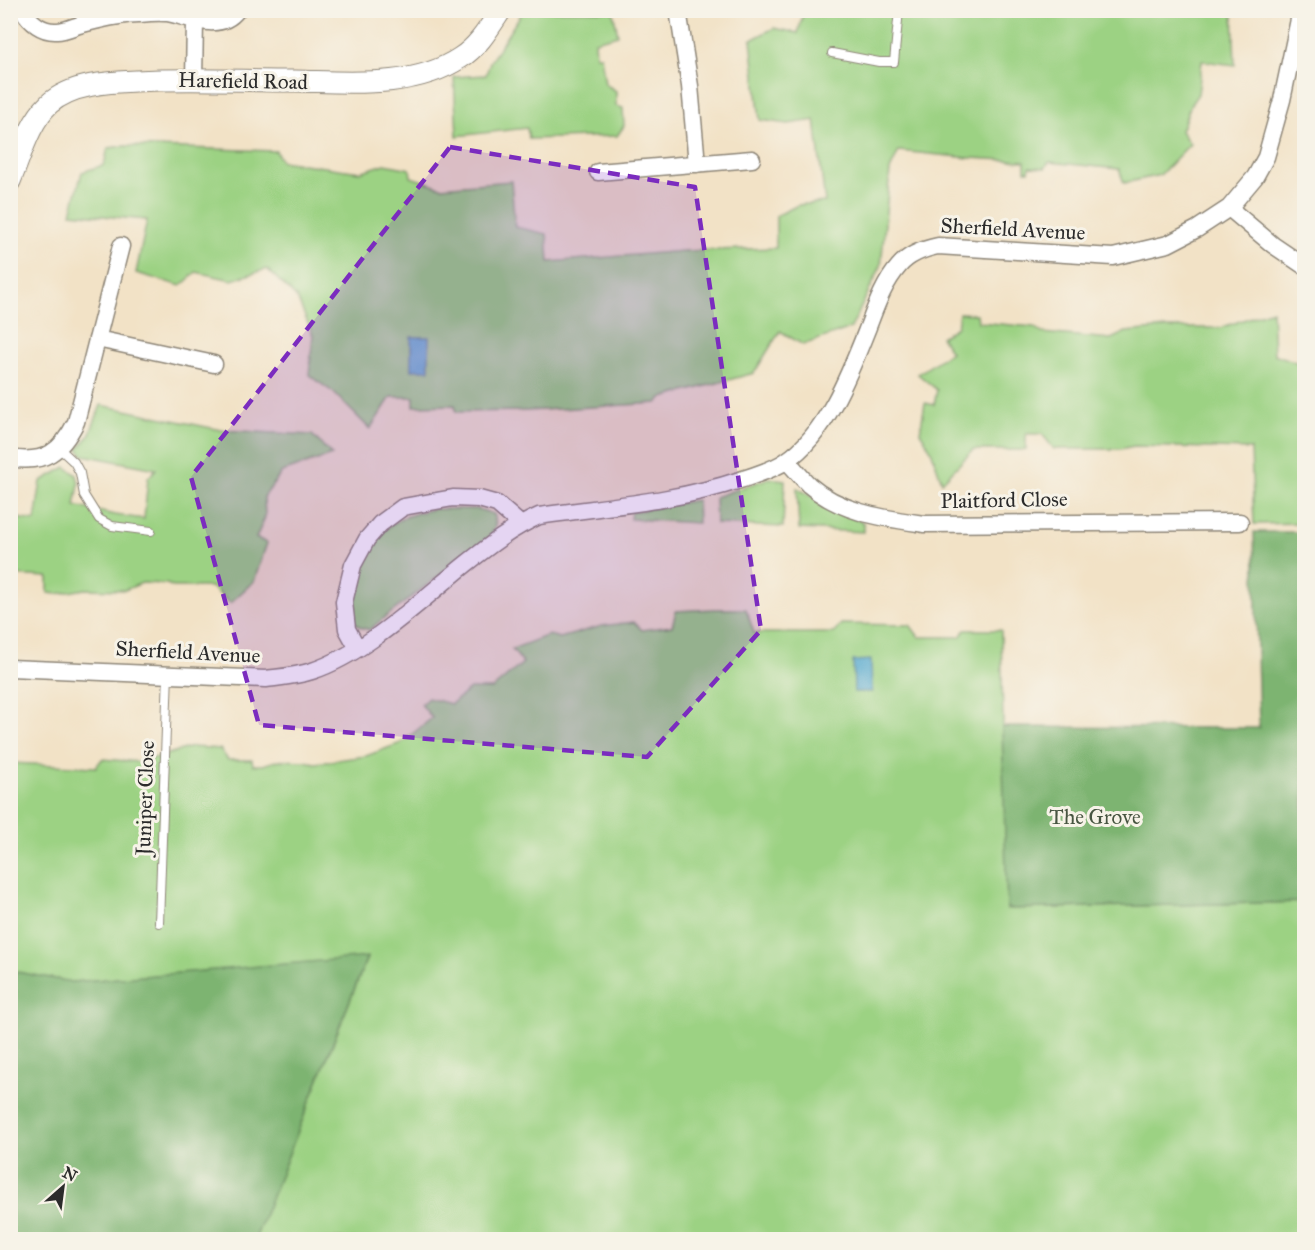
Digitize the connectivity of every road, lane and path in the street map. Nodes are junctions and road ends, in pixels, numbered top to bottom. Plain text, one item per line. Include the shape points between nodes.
1 (22, 10) edge
2 (237, 10) edge
3 (501, 10) edge
4 (678, 10) edge
5 (899, 10) edge
6 (1301, 10) edge
7 (195, 20) junction
8 (832, 52) dead end
9 (194, 80) junction
10 (752, 159) dead end
11 (697, 164) junction
12 (12, 170) edge
13 (598, 172) dead end
14 (1229, 208) junction
15 (121, 246) dead end
16 (1305, 266) edge
17 (97, 339) junction
18 (214, 364) dead end
19 (59, 448) junction
20 (10, 458) edge
21 (787, 461) junction
22 (1240, 522) dead end
23 (520, 524) junction
24 (151, 531) dead end
25 (358, 649) junction
26 (10, 668) edge
27 (168, 673) junction
28 (159, 923) dead end

1 - 7 street via 40,28 57,31 132,14 166,13
2 - 7 street via 232,17 218,22
3 - 9 street, Harefield Road via 474,48 439,69 413,77 346,82
4 - 11 street
5 - 8 lane via 894,62
6 - 14 street, Sherfield Avenue via 1266,157
7 - 9 street
9 - 12 street, Harefield Road via 114,82 66,93 40,115
10 - 11 street
11 - 13 street
14 - 16 street
14 - 21 street, Sherfield Avenue via 1168,244 1113,257 938,246 922,249 899,265 882,293 848,379 808,440
15 - 17 street
17 - 18 street
17 - 19 street via 76,422
19 - 20 street via 40,459
19 - 24 lane via 74,462 84,495 99,519 112,526
21 - 22 street, Plaitford Close via 810,486 832,500 857,512 900,521
21 - 23 street, Sherfield Avenue via 720,487 670,499 539,516
23 - 25 street, Sherfield Avenue
23 - 25 street via 497,504 453,498 403,507 380,524 366,538 353,565 344,602 347,629
25 - 27 street, Sherfield Avenue via 314,671 294,676 266,679
26 - 27 street, Sherfield Avenue
27 - 28 lane, Juniper Close

